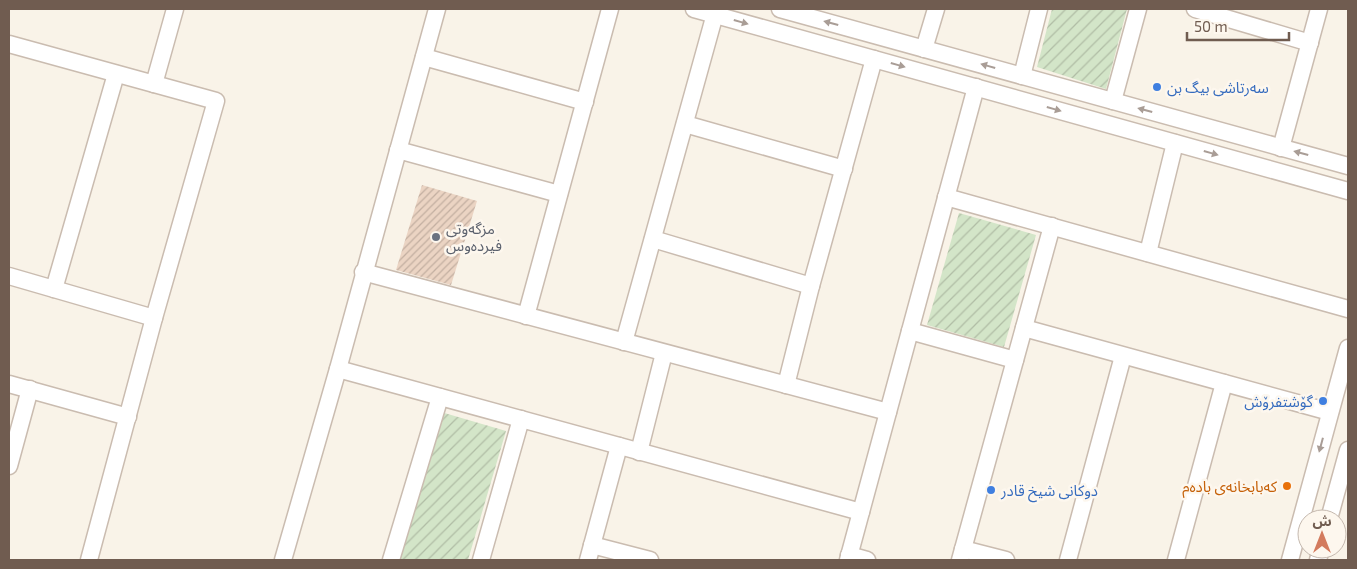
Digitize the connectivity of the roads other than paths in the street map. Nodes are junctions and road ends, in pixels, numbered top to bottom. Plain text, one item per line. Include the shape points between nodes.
1 (175, 9) edge
2 (437, 9) edge
3 (610, 9) edge
4 (694, 9) edge
5 (780, 9) edge
6 (936, 9) edge
7 (1039, 9) edge
8 (1138, 9) edge
9 (1196, 9) edge
10 (1319, 9) edge
11 (715, 14) junction
12 (1310, 43) junction
13 (9, 44) edge
14 (924, 49) junction
15 (424, 57) junction
16 (874, 59) junction
17 (116, 74) junction
18 (1022, 76) junction
19 (154, 84) junction
20 (976, 87) junction
21 (1113, 101) junction
22 (584, 102) junction
23 (685, 124) junction
24 (1175, 143) junction
25 (1281, 148) junction
26 (398, 150) junction
27 (1348, 166) edge
28 (844, 169) junction
29 (1348, 191) edge
30 (559, 194) junction
31 (946, 197) junction
32 (1052, 226) junction
33 (653, 239) junction
34 (1148, 253) junction
35 (363, 272) junction
36 (9, 276) edge
37 (810, 286) junction
38 (54, 289) junction
39 (1348, 310) edge
40 (526, 316) junction
41 (154, 318) junction
42 (1024, 328) junction
43 (910, 331) junction
44 (624, 342) junction
45 (1348, 348) edge
46 (664, 353) junction
47 (1123, 356) junction
48 (1016, 360) junction
49 (338, 369) junction
50 (1224, 383) junction
51 (9, 384) edge
52 (786, 385) junction
53 (30, 390) junction
54 (440, 397) junction
55 (888, 412) junction
56 (1330, 412) junction
57 (128, 417) junction
58 (521, 419) junction
59 (619, 446) junction
60 (1348, 450) edge
61 (639, 452) junction
62 (9, 466) edge
63 (1314, 473) junction
64 (1340, 480) junction
65 (1333, 509) edge
66 (860, 512) junction
67 (590, 553) edge
68 (962, 555) edge
69 (848, 558) edge
70 (89, 560) edge
71 (283, 560) edge
72 (392, 560) edge
73 (481, 560) edge
74 (650, 560) edge
75 (867, 560) edge
76 (1006, 560) edge
77 (1068, 560) edge
78 (1176, 560) edge
79 (1290, 560) edge

1 - 19 street
2 - 15 street
3 - 22 street
4 - 11 street
14 -> 5 street
6 - 14 street
7 - 18 street
8 - 21 street
9 - 12 street
10 - 12 street
11 -> 16 street
11 - 23 street
12 - 25 street
13 - 17 street
18 -> 14 street
15 - 22 street
15 - 26 street
16 -> 20 street
16 - 28 street
17 - 19 street
17 - 38 street
18 - 21 street
19 - 41 street via 216,101
20 -> 24 street
20 - 31 street
25 -> 21 street
22 - 30 street
23 - 28 street
23 - 33 street
24 -> 29 street
24 - 34 street
27 -> 25 street
26 - 30 street
26 - 35 street
28 - 37 street
30 - 40 street
31 - 32 street
31 - 43 street
32 - 34 street
32 - 42 street
33 - 37 street
33 - 44 street
34 - 39 street
35 - 40 street
35 - 49 street
36 - 38 street
37 - 52 street
38 - 41 street
40 - 44 street
41 - 57 street
42 - 47 street
42 - 48 street
43 - 48 street
43 - 55 street
44 - 46 street
45 - 56 street
46 - 52 street
46 - 61 street
47 - 50 street
47 - 77 street
48 - 68 street
49 - 54 street
49 - 71 street
50 - 56 street
50 - 78 street
51 - 53 street
52 - 55 street
53 - 57 street
53 - 62 street
54 - 58 street
54 - 72 street
55 - 66 street
56 -> 63 street
57 - 70 street
58 - 59 street
58 - 73 street
59 - 61 street
59 - 67 street
60 - 64 street
61 - 66 street
63 - 64 street
63 - 79 street
64 - 65 street
66 - 69 street
67 - 74 street
68 - 76 street
69 - 75 street

